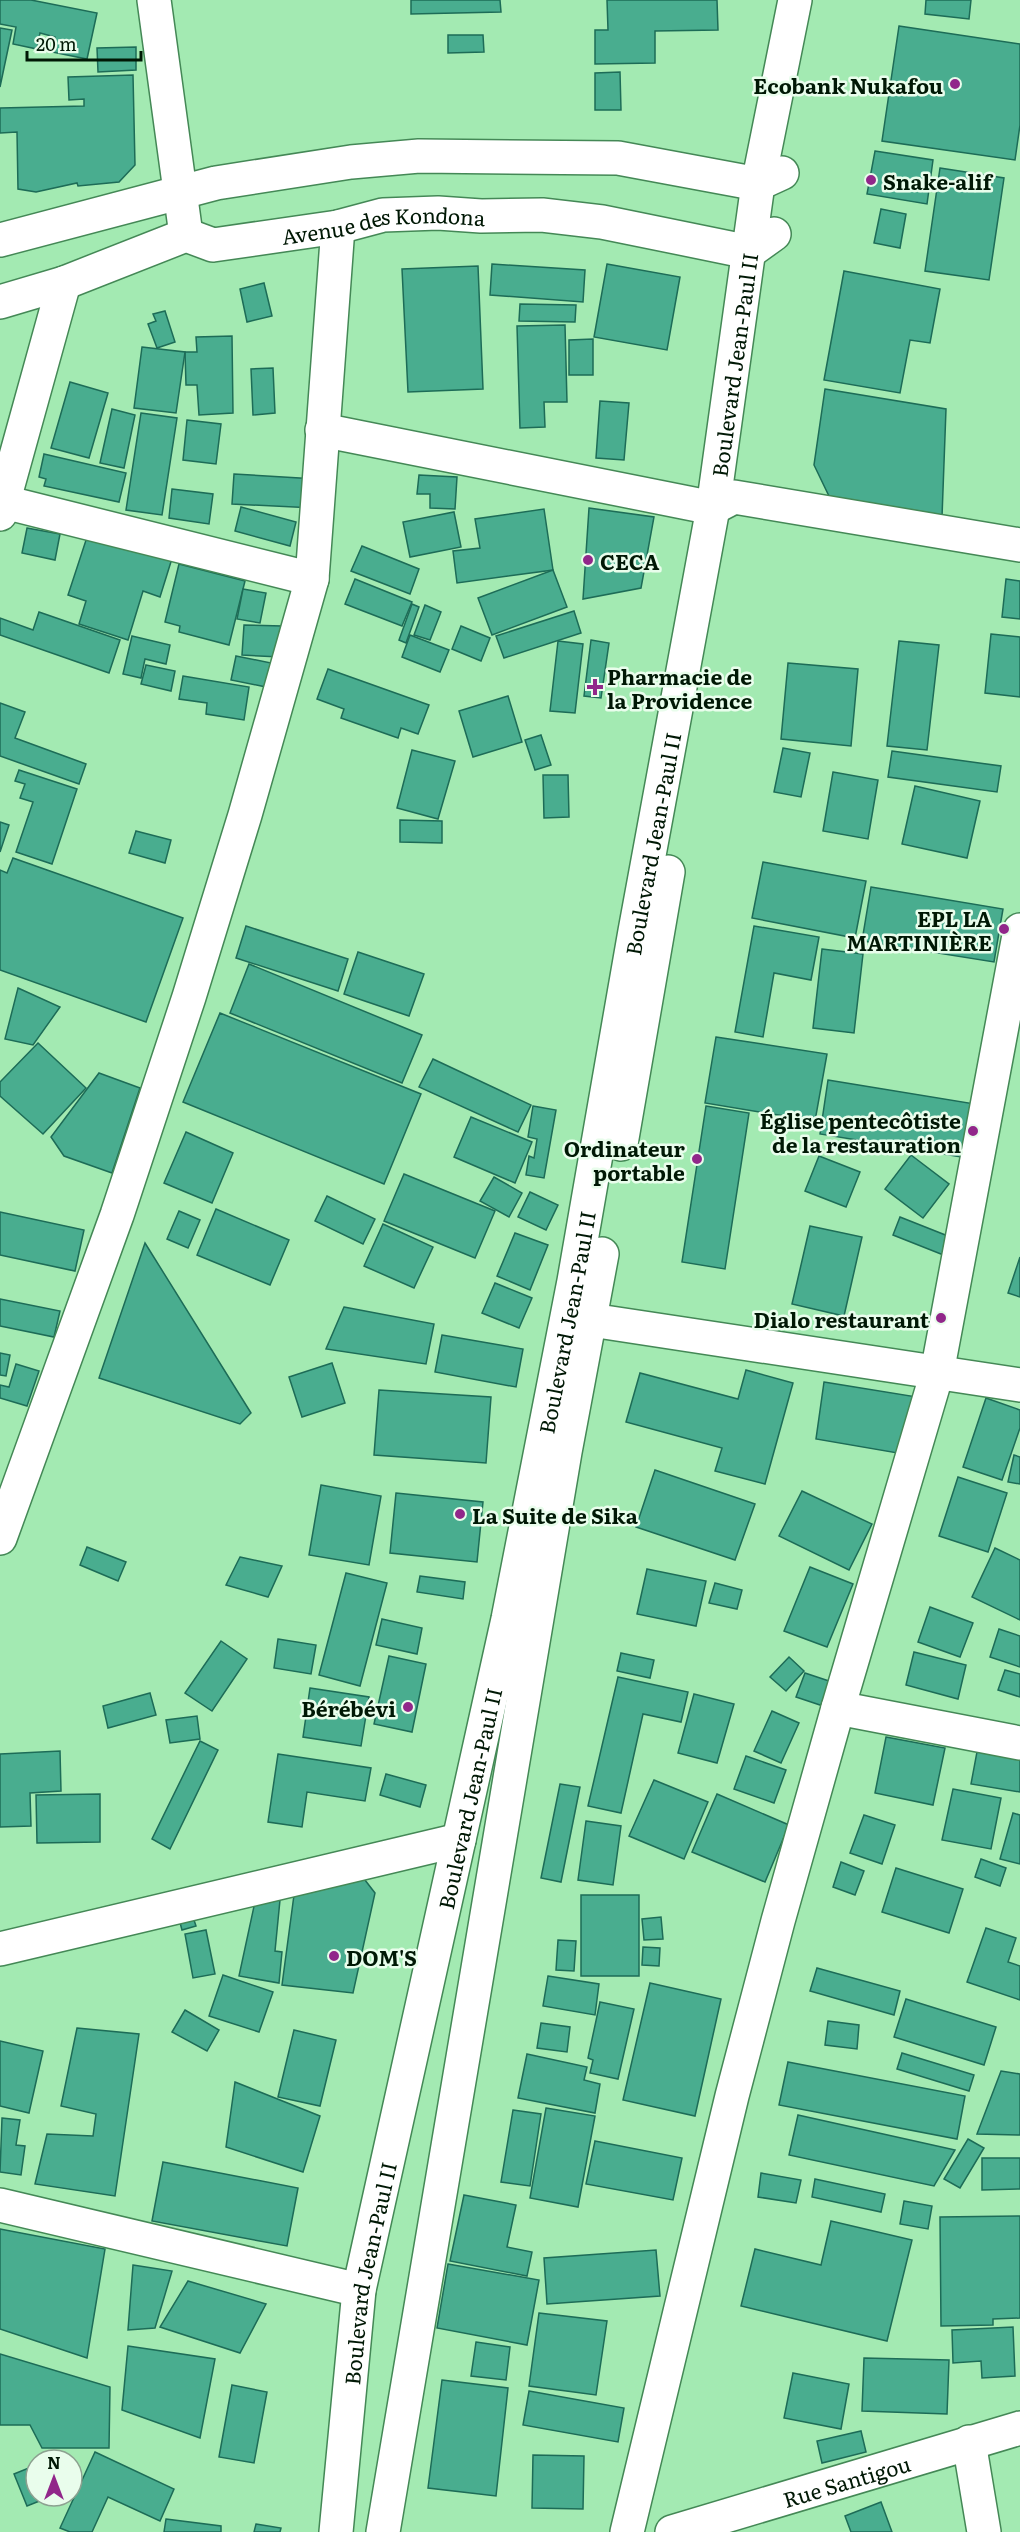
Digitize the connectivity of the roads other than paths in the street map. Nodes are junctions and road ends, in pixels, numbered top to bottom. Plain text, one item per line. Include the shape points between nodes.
1 (154, 0) edge
2 (795, 0) edge
3 (817, 0) edge
4 (770, 179) junction
5 (179, 193) junction
6 (338, 227) junction
7 (186, 235) junction
8 (0, 240) edge
9 (761, 243) junction
10 (64, 283) junction
11 (0, 302) edge
12 (322, 430) junction
13 (723, 503) junction
14 (2, 508) edge
15 (1020, 545) edge
16 (312, 579) junction
17 (1020, 930) edge
18 (591, 1320) junction
19 (937, 1373) junction
20 (1020, 1385) edge
21 (0, 1538) edge
22 (838, 1708) junction
23 (1020, 1743) edge
24 (459, 1840) junction
25 (0, 1948) edge
26 (0, 2205) edge
27 (359, 2290) junction
28 (1020, 2428) edge
29 (969, 2442) junction
30 (336, 2532) edge
31 (383, 2532) edge
32 (627, 2532) edge
33 (672, 2532) edge
34 (984, 2532) edge

1 - 5 street
2 - 4 street, Boulevard Jean-Paul II
3 - 4 street, Boulevard Jean-Paul II
4 - 5 street via 618,158 419,156 284,172
4 - 9 street, Boulevard Jean-Paul II
5 - 7 street
5 - 8 street
6 - 7 street, Avenue des Kondona via 213,245
6 - 9 street, Avenue des Kondona via 383,215 542,215
6 - 12 street
7 - 10 street
9 - 13 street, Boulevard Jean-Paul II
10 - 11 street
10 - 14 street
12 - 13 street
12 - 16 street
13 - 15 street
13 - 18 street, Boulevard Jean-Paul II
13 - 24 street, Boulevard Jean-Paul II via 634,931 574,1281 508,1619
14 - 16 street
16 - 21 street via 246,815 189,997 117,1215
17 - 19 street
18 - 19 street
18 - 31 street, Boulevard Jean-Paul II via 565,1452
19 - 20 street
19 - 22 street
22 - 23 street
22 - 32 street via 732,2096
24 - 25 street
24 - 27 street, Boulevard Jean-Paul II
26 - 27 street
27 - 30 street, Boulevard Jean-Paul II
28 - 29 street, Rue Santigou
29 - 33 street, Rue Santigou
29 - 34 street

